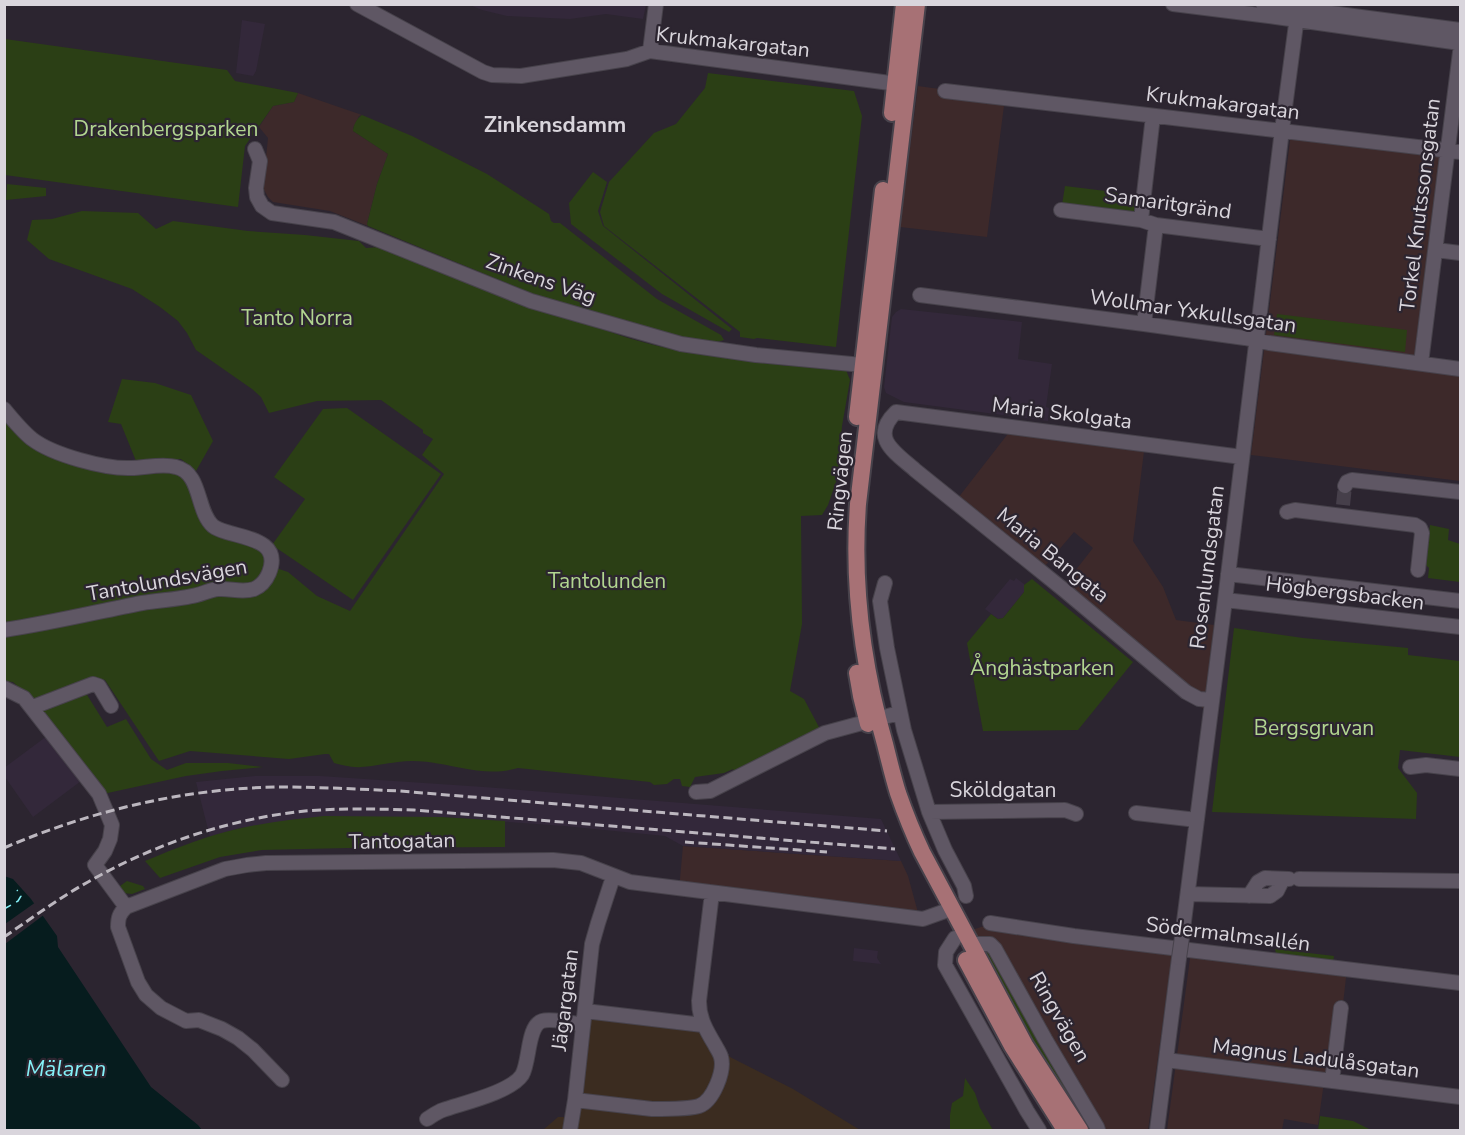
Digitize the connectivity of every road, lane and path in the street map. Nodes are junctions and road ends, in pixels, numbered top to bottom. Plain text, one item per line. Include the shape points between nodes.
1 (357, 4) edge
2 (656, 4) edge
3 (904, 4) edge
4 (917, 4) edge
5 (1173, 4) edge
6 (1263, 4) edge
7 (1297, 15) junction
8 (1461, 30) edge
9 (1461, 43) edge
10 (650, 51) junction
11 (1461, 51) edge
12 (901, 84) junction
13 (945, 91) dead end
14 (1153, 116) junction
15 (1281, 130) junction
16 (255, 148) dead end
17 (1454, 152) edge
18 (1061, 210) dead end
19 (1141, 220) junction
20 (1156, 225) junction
21 (1269, 239) junction
22 (1436, 250) junction
23 (1461, 253) edge
24 (920, 295) dead end
25 (1144, 324) junction
26 (1256, 341) junction
27 (1421, 363) junction
28 (869, 366) junction
29 (1461, 369) edge
30 (4, 409) edge
31 (885, 427) joint
32 (1242, 457) junction
33 (1345, 486) dead end
34 (1461, 492) edge
35 (1287, 512) dead end
36 (1418, 570) dead end
37 (1228, 574) junction
38 (885, 583) dead end
39 (1225, 600) junction
40 (1461, 601) edge
41 (1461, 627) edge
42 (4, 630) edge
43 (4, 688) edge
44 (1212, 700) junction
45 (111, 706) dead end
46 (33, 707) junction
47 (899, 713) junction
48 (872, 720) junction
49 (1410, 767) dead end
50 (1461, 769) edge
51 (696, 792) dead end
52 (929, 812) junction
53 (1136, 813) dead end
54 (1076, 814) dead end
55 (1197, 820) junction
56 (613, 877) junction
57 (1461, 881) edge
58 (711, 893) junction
59 (1188, 894) junction
60 (966, 896) dead end
61 (126, 907) junction
62 (946, 911) junction
63 (990, 923) dead end
64 (963, 941) junction
65 (1461, 984) edge
66 (1341, 1008) dead end
67 (584, 1018) junction
68 (703, 1025) junction
69 (1166, 1060) junction
70 (282, 1080) dead end
71 (1332, 1081) junction
72 (1461, 1097) edge
73 (575, 1100) junction
74 (427, 1119) dead end
75 (570, 1131) edge
76 (1040, 1131) edge
77 (1065, 1131) edge
78 (1080, 1131) edge
79 (1098, 1131) edge
80 (1157, 1131) edge

1 - 10 street, Krukmakargatan via 492,75 521,76 627,59
2 - 10 street
3 - 12 main road, Ringvägen
4 - 12 main road, Ringvägen
5 - 7 street
6 - 7 street
7 - 8 street
7 - 9 street
7 - 15 street, Rosenlundsgatan
10 - 12 street, Krukmakargatan
11 - 17 street, Torkel Knutssonsgatan
12 - 28 main road, Ringvägen
13 - 14 street, Krukmakargatan
14 - 15 street, Krukmakargatan
14 - 19 street
15 - 17 street, Krukmakargatan
15 - 21 street, Rosenlundsgatan
16 - 28 street, Zinkens Väg via 260,161 257,196 272,213 334,222 531,301 681,344
17 - 22 street, Torkel Knutssonsgatan
18 - 19 street, Samaritgränd
19 - 20 street, Samaritgränd
20 - 21 street, Samaritgränd
20 - 25 street
21 - 26 street, Rosenlundsgatan
22 - 23 street
22 - 27 street, Torkel Knutssonsgatan
24 - 25 street, Wollmar Yxkullsgatan
25 - 26 street, Wollmar Yxkullsgatan
26 - 27 street, Wollmar Yxkullsgatan
26 - 32 street, Rosenlundsgatan
27 - 29 street, Wollmar Yxkullsgatan
28 - 48 main road, Ringvägen via 854,501 845,542 847,598 861,696
30 - 42 street, Tantolundsvägen via 33,439 57,452 107,467 163,466 186,472 211,524 267,546 272,564 262,585 253,589 219,589
31 - 32 street, Maria Skolgata via 896,412
31 - 44 street, Maria Bangata via 886,442 912,468 1186,692
32 - 37 street, Rosenlundsgatan
33 - 34 street via 1352,480
35 - 36 street via 1342,510 1415,525 1422,533
37 - 39 street, Rosenlundsgatan
37 - 40 street
38 - 47 street via 880,601
39 - 41 street, Högbergsbacken
39 - 44 street, Rosenlundsgatan
43 - 46 street
44 - 55 street, Rosenlundsgatan
45 - 46 street via 99,686 93,684
46 - 61 street via 99,794 112,825 105,851 95,865
47 - 48 street
47 - 52 street
48 - 51 street via 825,733 710,791
48 - 62 main road, Ringvägen via 899,827 912,857
49 - 50 street
52 - 54 street, Sköldgatan via 1065,810
52 - 60 street
53 - 55 street
55 - 59 street, Rosenlundsgatan
56 - 58 street, Tantogatan
56 - 61 street, Tantogatan via 581,863 553,860 266,863 225,869
56 - 67 street, Jägargatan via 592,944
57 - 59 street via 1265,878 1249,896
58 - 62 street, Tantogatan via 923,920
58 - 68 street via 699,1001
59 - 69 street, Rosenlundsgatan, bridge
61 - 70 street via 118,918 118,927 146,994 161,1008 186,1021 199,1020 237,1038
62 - 64 main road, Ringvägen
63 - 65 street, Södermalmsallén
64 - 76 street via 946,952 945,965
64 - 77 main road, Ringvägen via 979,986
64 - 78 main road, Ringvägen
64 - 79 street, Ringvägen via 990,944 995,949
66 - 71 street
67 - 68 street
67 - 73 street, Jägargatan
67 - 74 street via 543,1020 533,1030 527,1064 514,1084
68 - 73 street via 722,1064 718,1083 700,1106 652,1109
69 - 71 street, Magnus Ladulåsgatan
69 - 80 street, Rosenlundsgatan
71 - 72 street, Magnus Ladulåsgatan
73 - 75 street, Jägargatan

